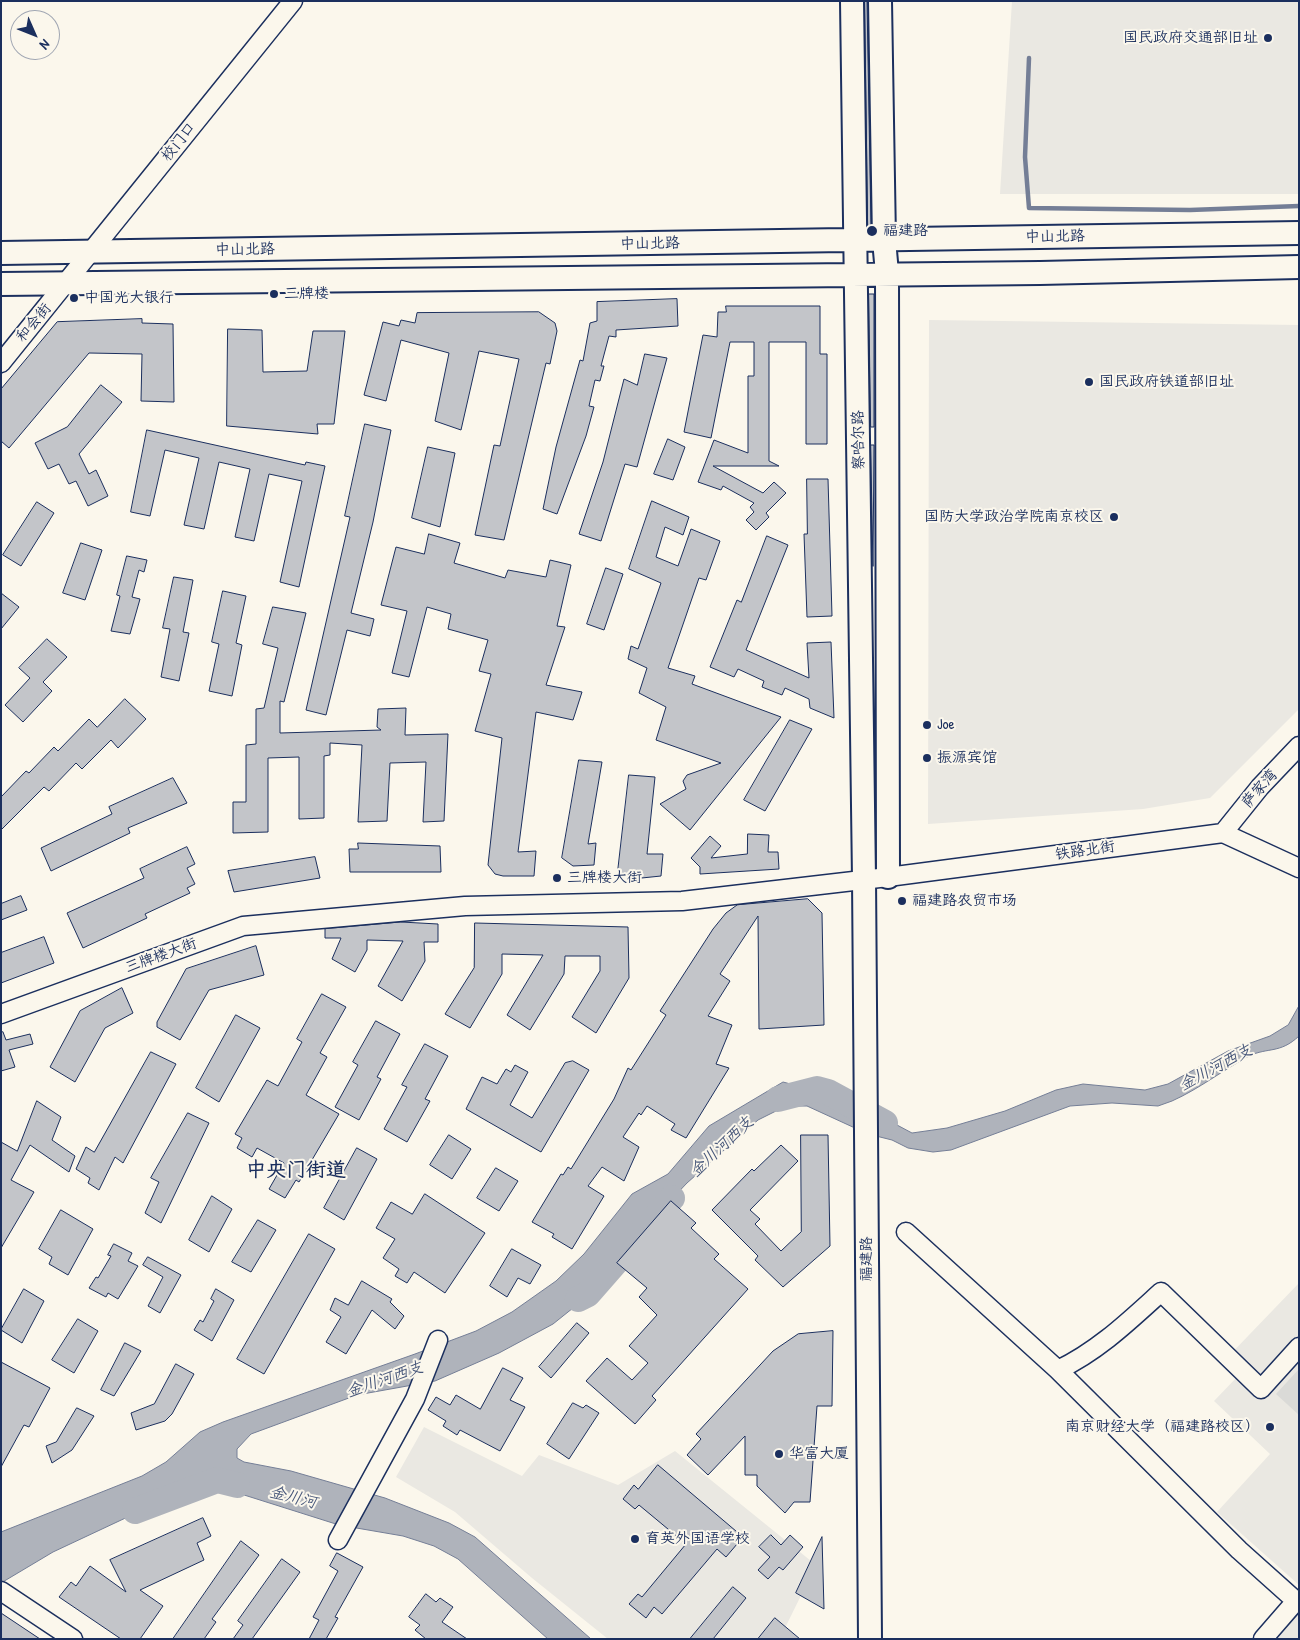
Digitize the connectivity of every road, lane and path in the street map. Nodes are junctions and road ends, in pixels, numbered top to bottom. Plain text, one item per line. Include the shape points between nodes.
1 (293, 1) edge
2 (852, 1) edge
3 (880, 1) edge
4 (1299, 233) edge
5 (856, 240) junction
6 (884, 240) junction
7 (1, 253) edge
8 (90, 253) junction
9 (1299, 267) edge
10 (856, 273) junction
11 (887, 273) junction
12 (1, 284) edge
13 (67, 284) junction
14 (1, 363) edge
15 (1299, 746) edge
16 (1223, 833) junction
17 (1292, 865) edge
18 (888, 877) junction
19 (864, 878) junction
20 (1, 1014) edge
21 (906, 1232) dead end
22 (438, 1340) dead end
23 (1299, 1347) edge
24 (1058, 1370) junction
25 (338, 1540) dead end
26 (1, 1592) edge
27 (74, 1639) edge
28 (870, 1639) edge
29 (1263, 1639) edge

1 - 8 street, 校门口
2 - 5 main road, 察哈尔路
3 - 6 main road, 察哈尔路
4 - 6 main road, 中山北路
5 - 6 main road, 中山北路
5 - 8 main road, 中山北路
5 - 10 main road, 察哈尔路
6 - 11 main road, 察哈尔路
7 - 8 main road, 中山北路
8 - 13 street, 校门口
9 - 11 main road, 中山北路
10 - 11 main road, 中山北路
10 - 13 main road, 中山北路
10 - 19 main road, 察哈尔路
11 - 18 main road, 察哈尔路
12 - 13 main road, 中山北路
13 - 14 street, 和会街
15 - 16 street, 萨家湾 via 1260,786
16 - 17 street
16 - 18 street, 铁路北街
18 - 19 street, 铁路北街
19 - 20 street, 三牌楼大街 via 682,901 465,906 243,926
19 - 28 main road, 福建路
21 - 24 street
22 - 25 street via 415,1399
23 - 24 street via 1261,1389 1161,1292 1121,1329 1077,1361
24 - 29 street via 1239,1550 1296,1601
26 - 27 street

